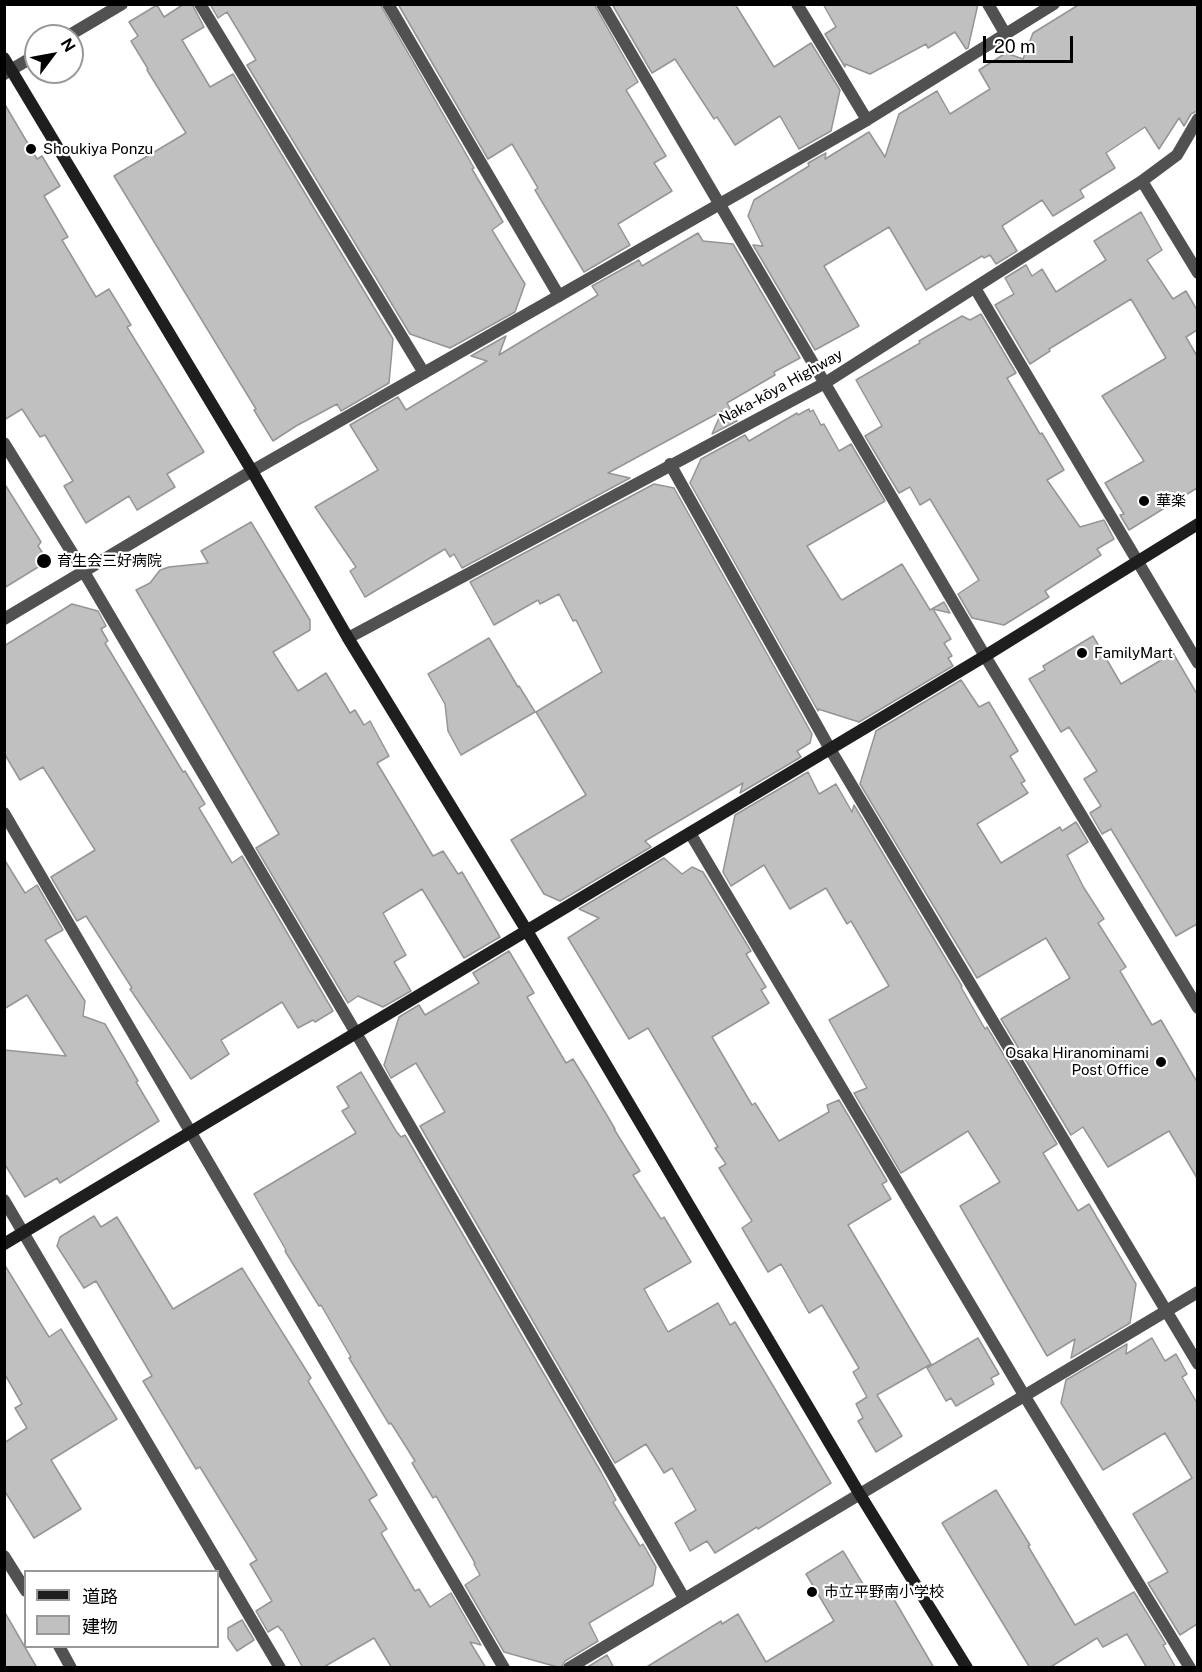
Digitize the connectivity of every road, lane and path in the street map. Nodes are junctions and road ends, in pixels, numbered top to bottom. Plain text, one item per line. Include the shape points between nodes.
1 (122, 4) edge
2 (200, 4) edge
3 (388, 4) edge
4 (602, 4) edge
5 (797, 4) edge
6 (988, 4) edge
7 (1054, 4) edge
8 (84, 27) edge
9 (1006, 34) junction
10 (4, 58) edge
11 (24, 62) edge
12 (8, 71) edge
13 (1197, 119) edge
14 (867, 120) junction
15 (1142, 181) junction
16 (720, 204) junction
17 (1197, 273) edge
18 (975, 288) junction
19 (559, 296) junction
20 (424, 373) junction
21 (825, 383) junction
22 (4, 443) edge
23 (670, 465) junction
24 (252, 471) junction
25 (1197, 524) edge
26 (1137, 561) junction
27 (84, 572) junction
28 (4, 620) edge
29 (348, 638) junction
30 (985, 656) junction
31 (1197, 663) edge
32 (830, 749) junction
33 (4, 813) edge
34 (690, 833) junction
35 (527, 931) junction
36 (1197, 1008) edge
37 (356, 1033) junction
38 (192, 1132) junction
39 (4, 1200) edge
40 (24, 1233) junction
41 (4, 1244) edge
42 (1197, 1292) edge
43 (1166, 1311) junction
44 (1197, 1364) edge
45 (1024, 1395) junction
46 (859, 1493) junction
47 (4, 1556) edge
48 (24, 1588) edge
49 (684, 1598) junction
50 (60, 1648) edge
51 (72, 1668) edge
52 (280, 1668) edge
53 (504, 1668) edge
54 (569, 1668) edge
55 (967, 1668) edge
56 (1190, 1668) edge

1 - 8 street
2 - 20 street
3 - 19 street
4 - 16 street
5 - 14 street
6 - 9 street
7 - 9 street
9 - 14 street
10 - 12 street
11 - 12 street
12 - 24 street
13 - 15 street, Naka-kōya Highway via 1177,155
14 - 16 street
15 - 17 street
15 - 18 street, Naka-kōya Highway
16 - 19 street
16 - 21 street
18 - 21 street, Naka-kōya Highway
18 - 26 street
19 - 20 street
20 - 24 street
21 - 23 street, Naka-kōya Highway
21 - 30 street
22 - 27 street
23 - 29 street, Naka-kōya Highway
23 - 32 street
24 - 27 street
24 - 29 street
25 - 26 street
26 - 30 street
26 - 31 street
27 - 28 street
27 - 37 street
29 - 35 street
30 - 32 street
30 - 36 street
32 - 34 street
32 - 43 street
33 - 38 street
34 - 35 street
34 - 45 street
35 - 37 street
35 - 46 street
37 - 38 street
37 - 49 street
38 - 40 street
38 - 53 street
39 - 40 street
40 - 41 street
40 - 52 street
42 - 43 street
43 - 44 street
43 - 45 street
45 - 46 street
45 - 56 street
46 - 49 street
46 - 55 street
47 - 48 street
49 - 54 street
50 - 51 street

